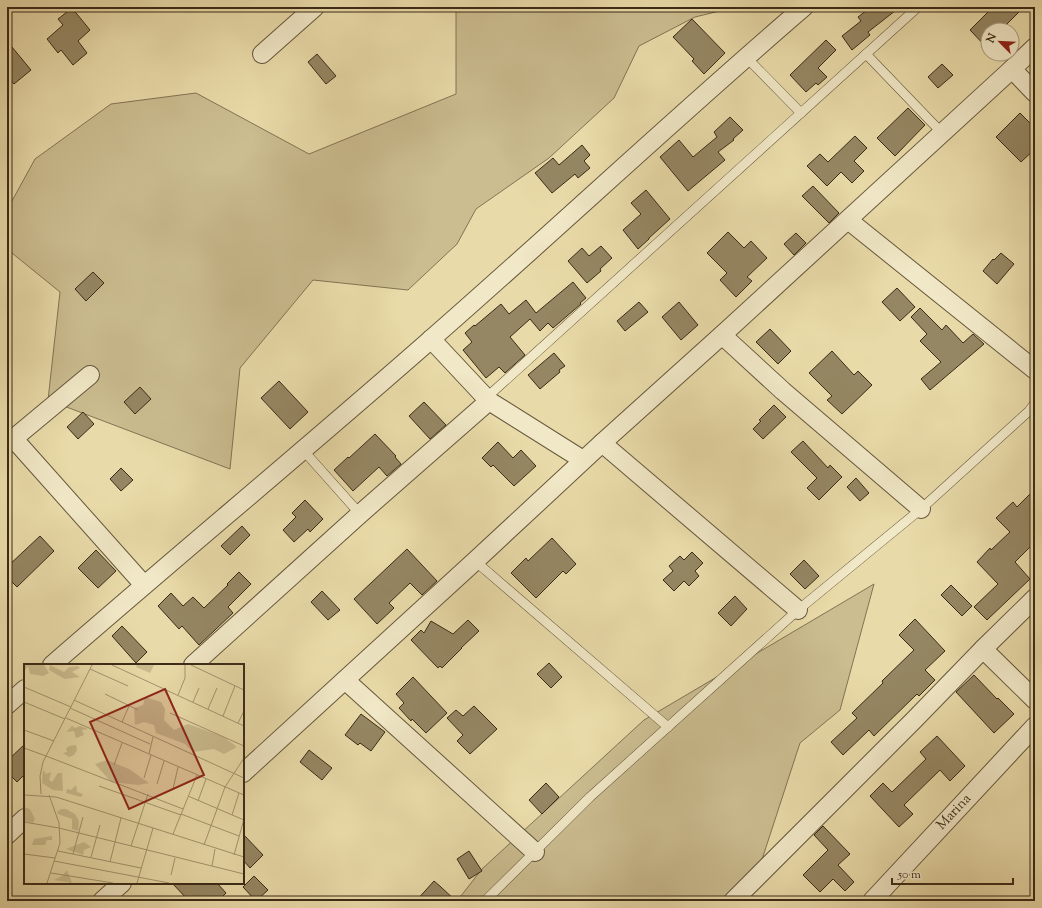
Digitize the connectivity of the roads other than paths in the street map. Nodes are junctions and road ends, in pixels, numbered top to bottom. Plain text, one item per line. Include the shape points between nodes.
1 (315, 7) edge
2 (804, 7) edge
3 (918, 7) edge
4 (1035, 47) edge
5 (262, 54) dead end
6 (866, 54) junction
7 (746, 57) junction
8 (1012, 69) junction
9 (1035, 93) edge
10 (801, 113) junction
11 (942, 133) junction
12 (848, 220) junction
13 (722, 335) junction
14 (431, 339) junction
15 (1035, 370) edge
16 (90, 375) dead end
17 (488, 399) junction
18 (1035, 403) edge
19 (10, 441) edge
20 (602, 443) junction
21 (303, 450) junction
22 (584, 460) junction
23 (921, 509) junction
24 (360, 514) junction
25 (475, 561) junction
26 (144, 585) junction
27 (1035, 598) edge
28 (798, 610) junction
29 (983, 649) junction
30 (53, 664) edge
31 (194, 664) edge
32 (345, 680) junction
33 (24, 690) edge
34 (1035, 700) edge
35 (7, 705) edge
36 (1035, 726) edge
37 (668, 727) junction
38 (244, 772) edge
39 (24, 819) edge
40 (7, 835) edge
41 (535, 852) junction
42 (121, 884) edge
43 (873, 900) edge
44 (102, 901) edge
45 (485, 901) edge
46 (733, 901) edge

1 - 5 street
2 - 7 street
3 - 6 lane
4 - 8 street
6 - 10 lane
6 - 11 lane
7 - 10 lane
7 - 14 street
8 - 9 street
8 - 11 street
10 - 17 lane
11 - 12 street
12 - 13 street
12 - 15 street
13 - 20 street
13 - 23 street via 783,391
14 - 17 street
14 - 21 street
16 - 19 street
17 - 22 street
17 - 24 street
18 - 23 lane
19 - 26 street
20 - 22 street
20 - 28 street
21 - 24 lane
21 - 26 street
22 - 25 street
23 - 28 lane
24 - 31 street
25 - 32 street
25 - 37 lane
26 - 30 street
27 - 29 street
28 - 37 lane
29 - 34 street
29 - 46 street
32 - 38 street
32 - 41 street
33 - 35 street
36 - 43 street, Marina
37 - 41 lane via 590,797
39 - 40 street
41 - 45 lane
42 - 44 street

